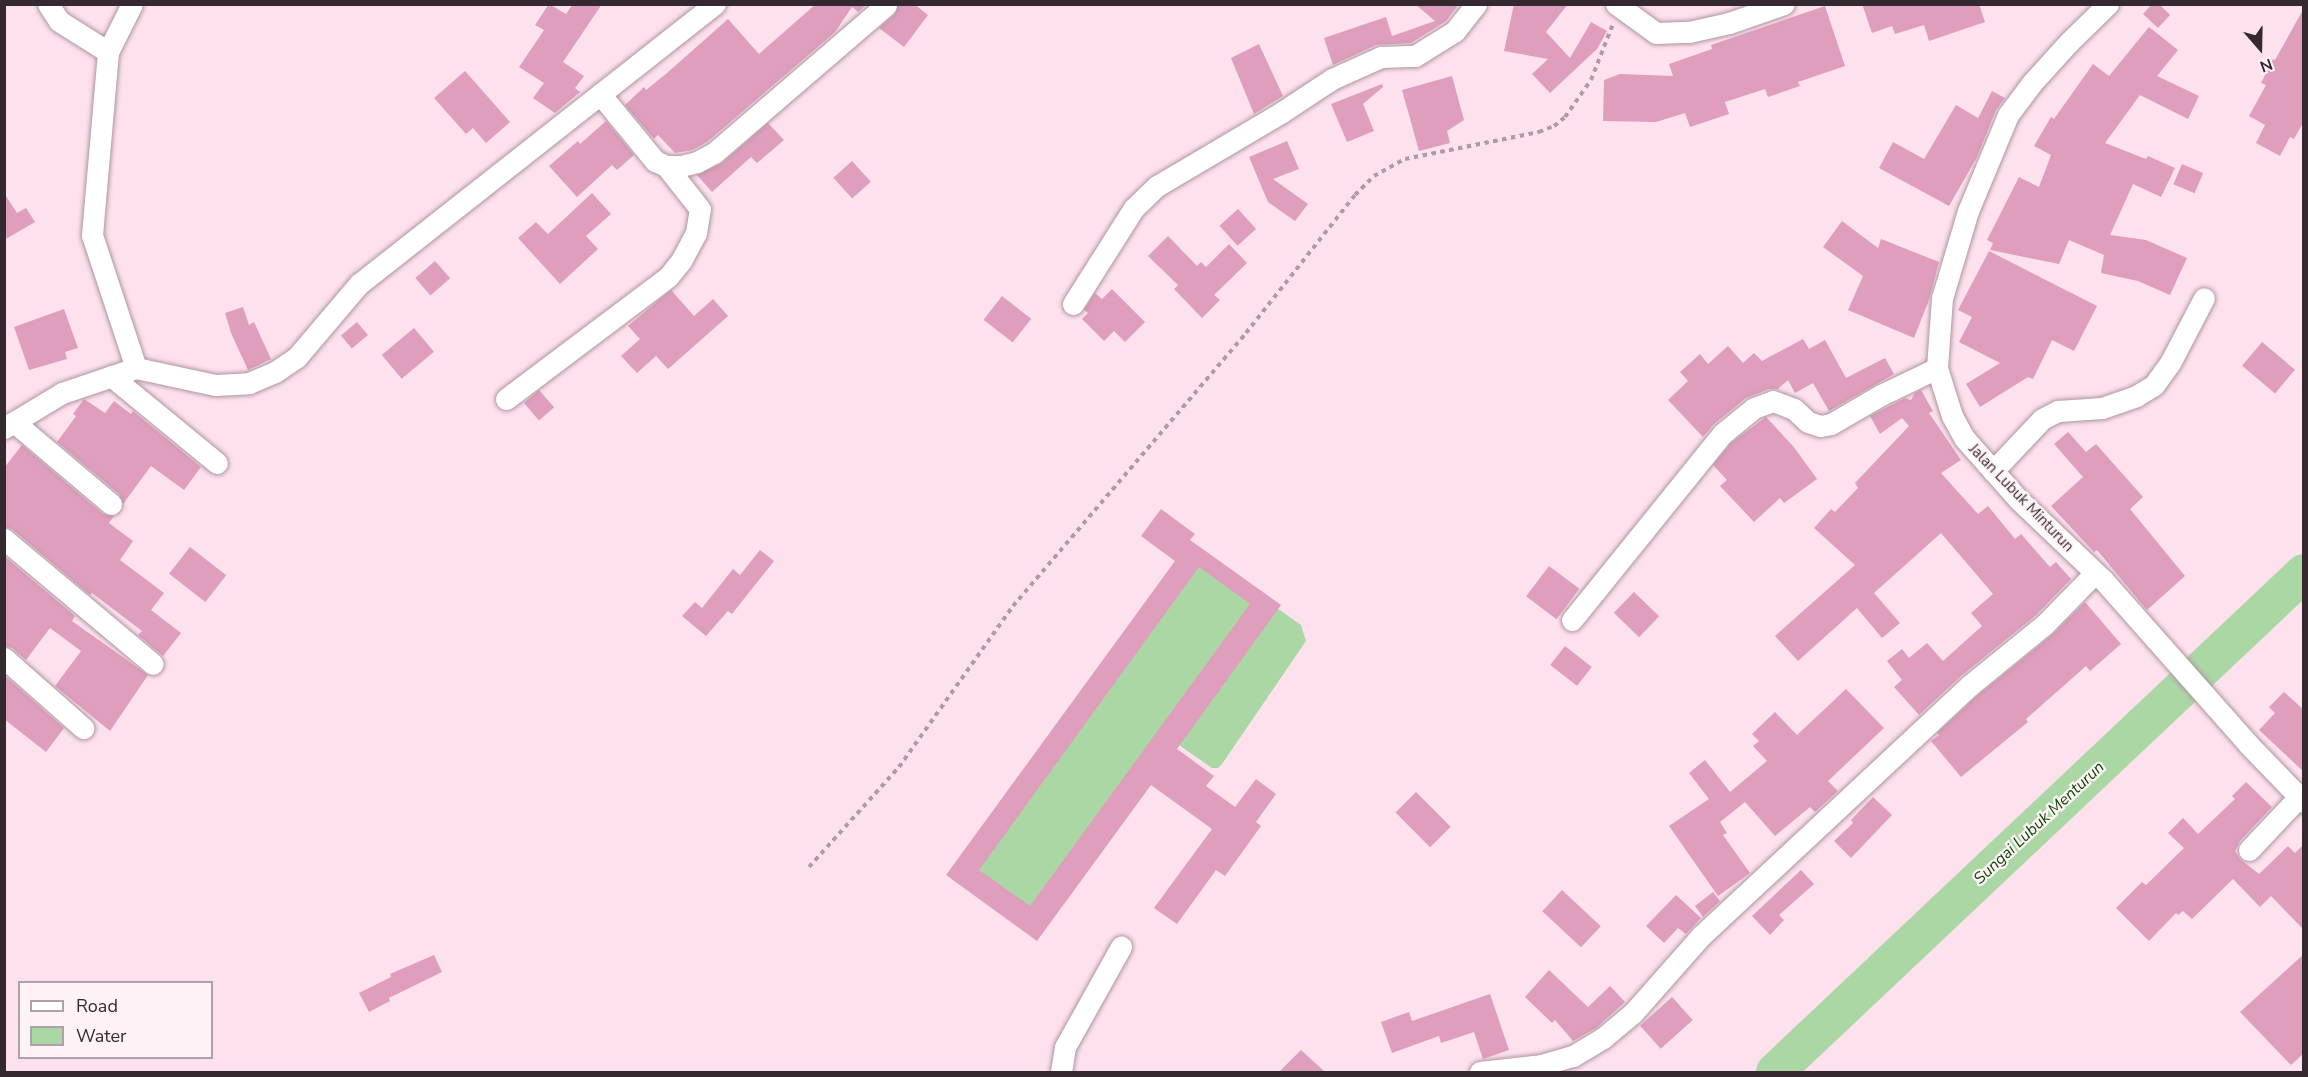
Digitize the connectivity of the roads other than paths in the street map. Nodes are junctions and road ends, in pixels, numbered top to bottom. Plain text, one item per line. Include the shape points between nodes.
1 (48, 4) edge
2 (132, 4) edge
3 (715, 4) edge
4 (1476, 4) edge
5 (2108, 4) edge
6 (886, 5) edge
7 (1618, 6) edge
8 (1777, 6) edge
9 (108, 52) junction
10 (600, 94) junction
11 (666, 166) junction
12 (2204, 298) dead end
13 (1073, 304) dead end
14 (136, 368) junction
15 (1937, 368) junction
16 (111, 376) junction
17 (506, 399) dead end
18 (9, 425) edge
19 (217, 463) dead end
20 (1993, 471) junction
21 (111, 504) dead end
22 (4, 539) edge
23 (2095, 573) junction
24 (1572, 620) dead end
25 (4, 658) edge
26 (153, 664) dead end
27 (83, 728) dead end
28 (2300, 792) edge
29 (2249, 850) dead end
30 (1121, 947) dead end
31 (1061, 1072) edge
32 (1479, 1072) edge

1 - 9 street via 59,21
2 - 9 street
3 - 10 street
4 - 13 street via 1455,31 1415,56 1381,57 1332,79 1157,186 1134,208
5 - 15 street, Jalan Lubuk Minturun via 2032,83 2008,116 1968,211 1942,298
6 - 11 street via 714,153 697,162
7 - 8 street via 1656,33 1689,32 1729,24
9 - 14 street via 92,235
10 - 11 street via 655,161
10 - 14 street via 359,284 297,357 275,372 249,383 215,385
11 - 17 street via 700,209 696,233 681,261 668,277
12 - 20 street via 2154,385 2102,408 2058,411 2042,419
14 - 16 street
15 - 20 street, Jalan Lubuk Minturun via 1952,416 1965,439
15 - 24 street via 1831,424 1808,422 1794,409 1773,400 1754,408 1722,434
16 - 18 street via 62,393
16 - 19 street
18 - 21 street
20 - 23 street, Jalan Lubuk Minturun
22 - 26 street
23 - 28 street, Jalan Lubuk Minturun via 2237,732
23 - 32 street via 2045,624 1969,686 1701,936 1633,1012 1603,1038 1573,1056 1541,1065
25 - 27 street
28 - 29 street
30 - 31 street via 1065,1047

